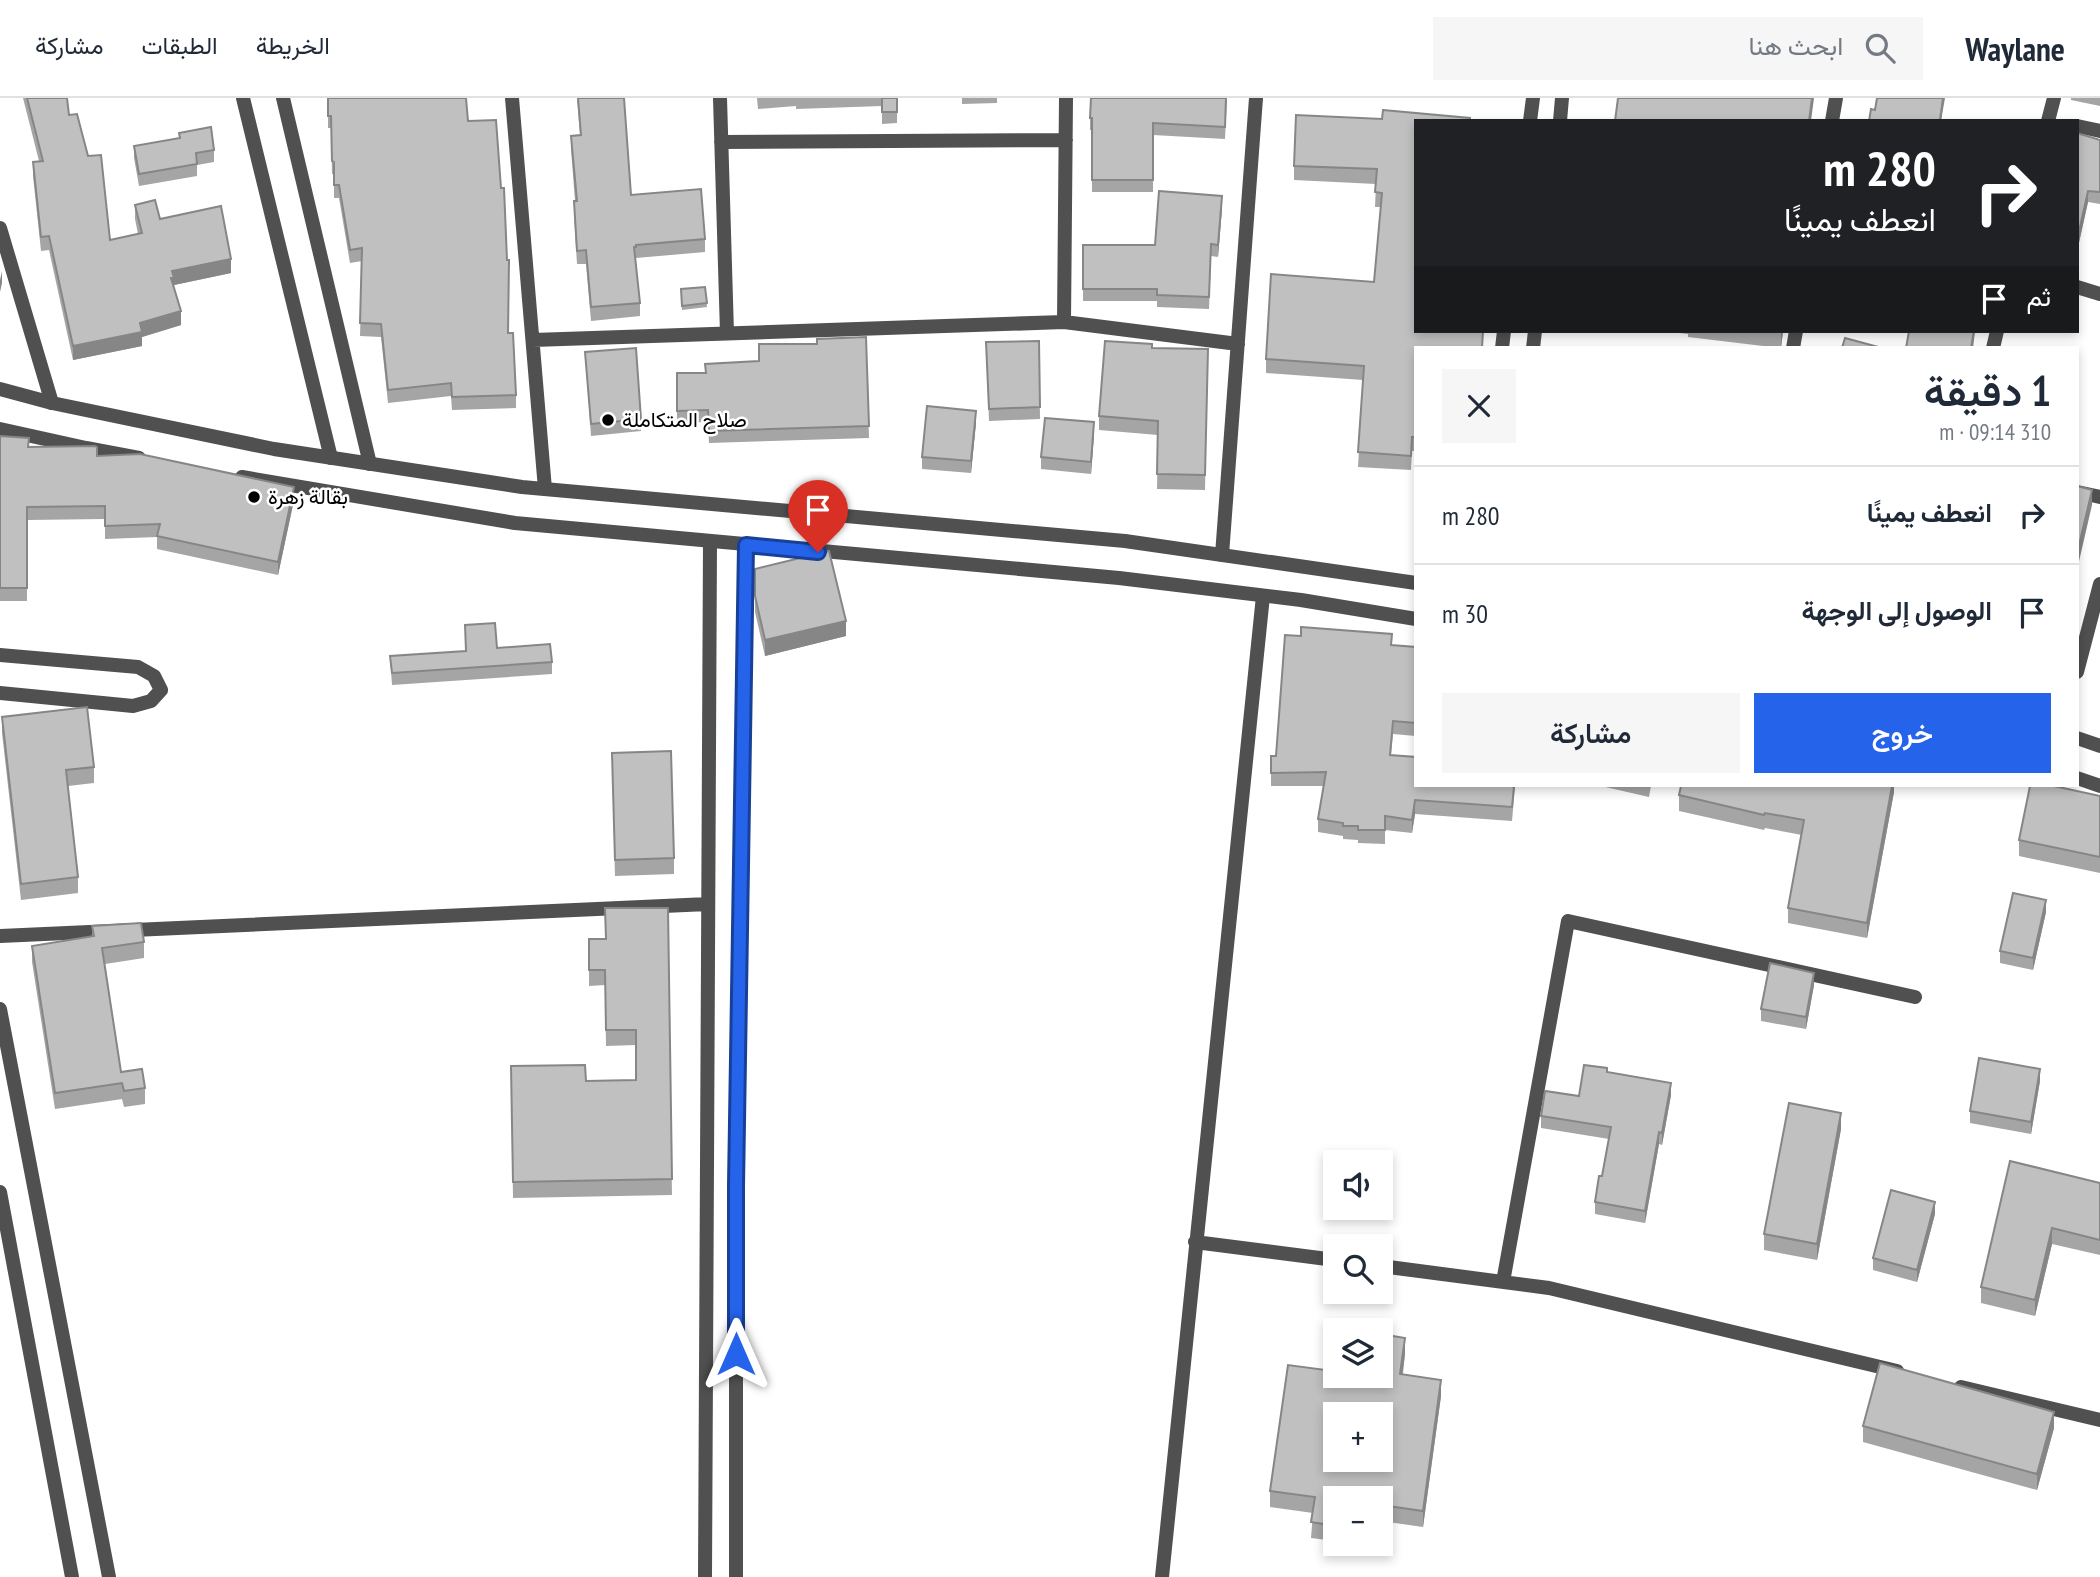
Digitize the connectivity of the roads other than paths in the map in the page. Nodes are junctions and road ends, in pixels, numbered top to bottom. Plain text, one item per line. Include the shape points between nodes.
1 (243, 98) edge
2 (283, 98) edge
3 (512, 98) edge
4 (720, 98) edge
5 (1066, 98) edge
6 (1256, 98) edge
7 (1533, 98) edge
8 (1562, 98) edge
9 (1836, 98) edge
10 (2054, 98) edge
11 (1530, 119) edge
12 (1560, 119) edge
13 (1832, 119) edge
14 (2051, 119) edge
15 (2079, 126) edge
16 (2100, 131) edge
17 (1066, 140) junction
18 (721, 142) junction
19 (0, 231) edge
20 (2079, 289) edge
21 (2100, 294) edge
22 (1064, 323) junction
23 (727, 333) junction
24 (533, 340) junction
25 (1238, 344) junction
26 (0, 389) edge
27 (52, 403) junction
28 (0, 429) edge
29 (331, 458) junction
30 (154, 461) edge
31 (370, 464) junction
32 (222, 473) edge
33 (545, 489) junction
34 (2079, 492) edge
35 (2100, 497) edge
36 (710, 542) junction
37 (746, 545) junction
38 (1222, 555) junction
39 (1414, 583) edge
40 (2100, 583) edge
41 (1263, 596) junction
42 (1414, 619) edge
43 (0, 655) edge
44 (2079, 664) edge
45 (0, 693) edge
46 (2079, 739) edge
47 (2100, 746) edge
48 (2079, 779) edge
49 (2100, 786) edge
50 (709, 904) junction
51 (0, 936) edge
52 (1915, 997) dead end
53 (0, 1009) edge
54 (0, 1192) edge
55 (1195, 1242) junction
56 (1323, 1258) edge
57 (1393, 1268) edge
58 (1503, 1282) junction
59 (1911, 1375) edge
60 (1951, 1384) edge
61 (2099, 1418) edge
62 (72, 1577) edge
63 (109, 1577) edge
64 (705, 1577) edge
65 (736, 1577) edge
66 (1162, 1577) edge

1 - 29 street
2 - 31 street
3 - 24 street
4 - 18 street
5 - 17 street
6 - 25 street
7 - 11 street
8 - 12 street
9 - 13 street
10 - 14 street
15 - 16 street
17 - 18 street
17 - 22 street
18 - 23 street
19 - 27 street
20 - 21 street
22 - 23 street
22 - 25 street
23 - 24 street
24 - 33 street
25 - 38 street
26 - 27 street
27 - 29 street
28 - 30 street
29 - 31 street
31 - 33 street
32 - 36 street via 515,523
33 - 38 street via 1125,541
34 - 35 street
36 - 37 street
36 - 50 street
37 - 41 street via 1119,578
37 - 65 street via 736,1186
38 - 39 street
40 - 44 street
41 - 42 street
41 - 55 street
43 - 45 street via 138,667 154,676 162,690 151,701 133,705
46 - 47 street
48 - 49 street
50 - 51 street
50 - 64 street
52 - 58 street via 1568,921
53 - 63 street
54 - 62 street
55 - 56 street
55 - 66 street
57 - 58 street
58 - 59 street via 1549,1288
60 - 61 street

